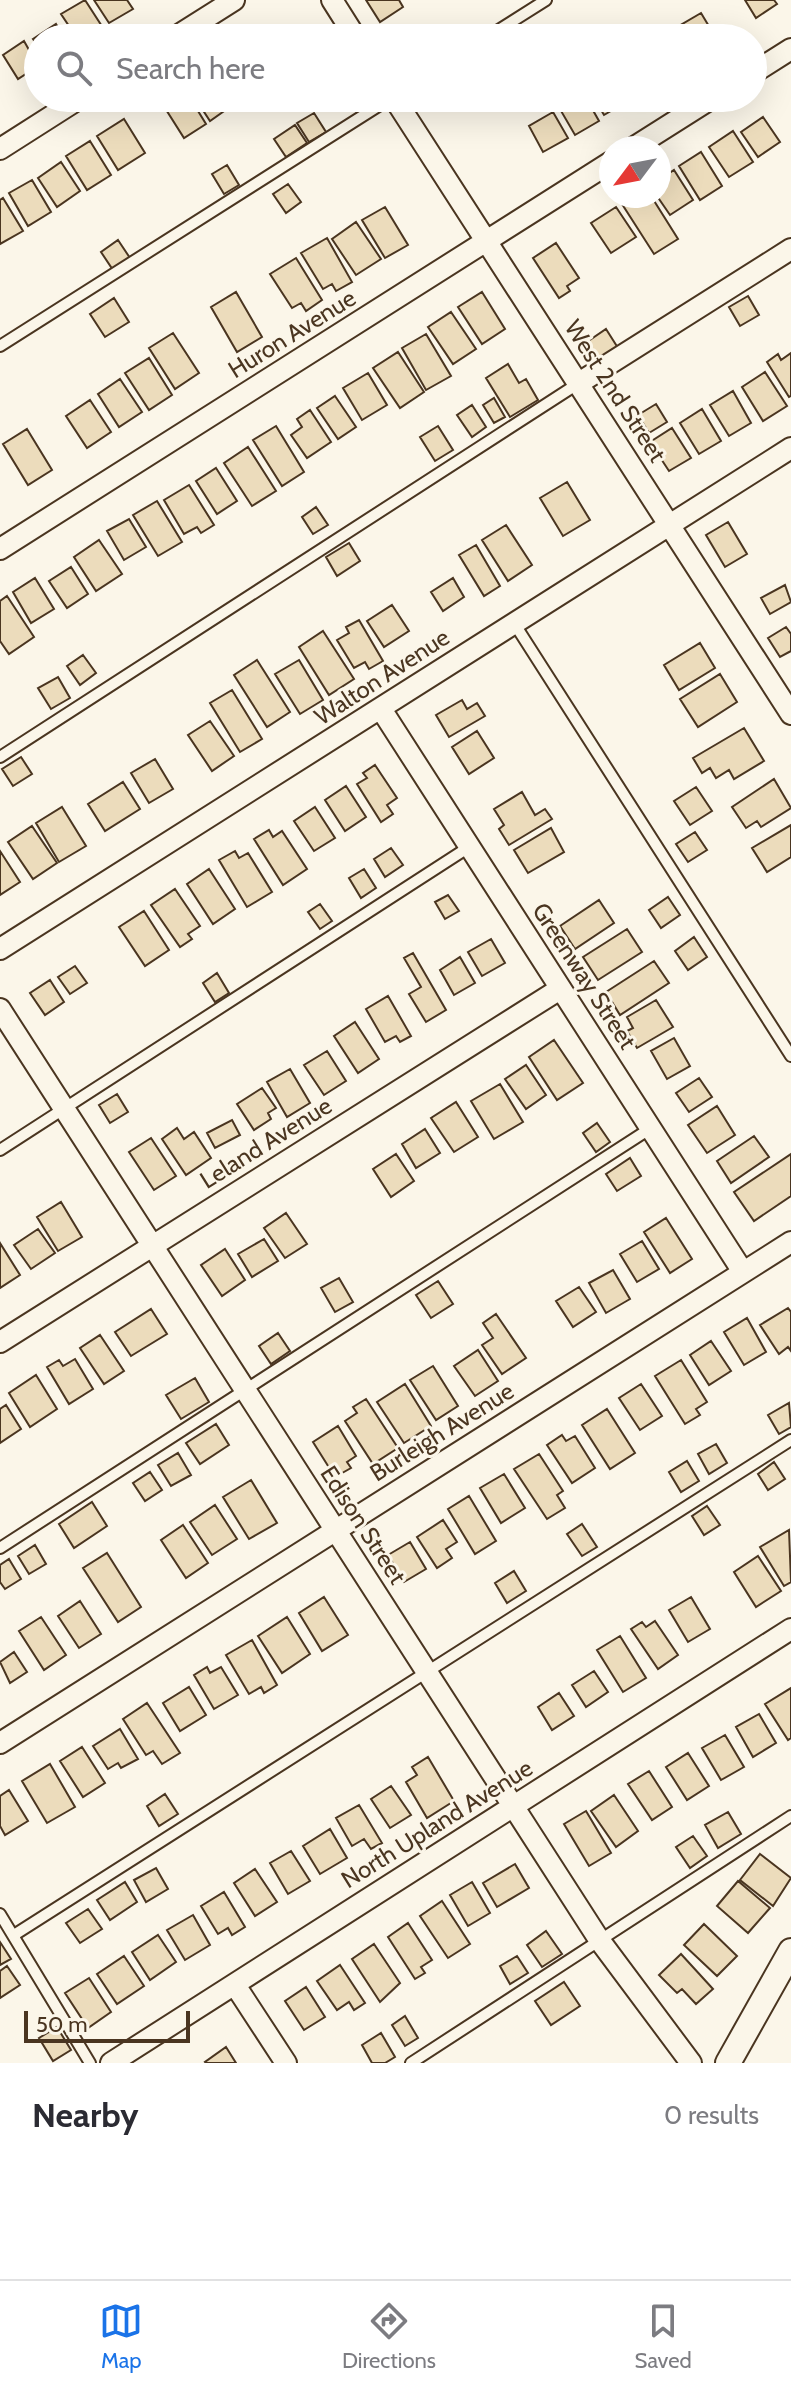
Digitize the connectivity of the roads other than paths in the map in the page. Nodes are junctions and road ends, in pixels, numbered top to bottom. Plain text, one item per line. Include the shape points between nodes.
1 (234, 0) edge
2 (332, 0) edge
3 (546, 0) edge
4 (196, 24) edge
5 (347, 24) edge
6 (508, 24) edge
7 (791, 49) edge
8 (767, 64) edge
9 (58, 112) edge
10 (370, 112) edge
11 (401, 112) edge
12 (690, 112) edge
13 (652, 136) edge
14 (0, 149) edge
15 (599, 170) edge
16 (487, 241) junction
17 (791, 249) edge
18 (0, 346) edge
19 (579, 383) junction
20 (791, 448) edge
21 (669, 524) junction
22 (0, 549) edge
23 (514, 623) junction
24 (381, 709) junction
25 (791, 714) edge
26 (0, 757) edge
27 (469, 847) junction
28 (0, 949) edge
29 (560, 989) junction
30 (0, 1009) edge
31 (791, 1056) edge
32 (64, 1109) junction
33 (651, 1128) junction
34 (0, 1150) edge
35 (791, 1242) edge
36 (153, 1245) junction
37 (743, 1272) junction
38 (0, 1342) edge
39 (247, 1392) junction
40 (791, 1440) edge
41 (335, 1530) junction
42 (0, 1548) edge
43 (791, 1629) edge
44 (428, 1674) junction
45 (0, 1743) edge
46 (513, 1807) junction
47 (791, 1816) edge
48 (0, 1914) edge
49 (14, 1935) junction
50 (600, 1941) junction
51 (791, 1951) edge
52 (235, 1985) junction
53 (90, 2063) edge
54 (111, 2063) edge
55 (286, 2063) edge
56 (411, 2063) edge
57 (691, 2063) edge
58 (728, 2063) edge

1 - 4 street
2 - 5 street
3 - 6 lane
7 - 8 street
9 - 14 street
10 - 18 lane
11 - 16 street, West 2nd Street
12 - 13 street
15 - 16 street, Huron Avenue
16 - 19 street, West 2nd Street
16 - 22 street, Huron Avenue
17 - 19 street
19 - 21 street, West 2nd Street
19 - 26 lane
20 - 21 street, Walton Avenue
21 - 23 street, Walton Avenue
21 - 25 street, West 2nd Street
23 - 24 street, Walton Avenue
23 - 31 lane
24 - 27 street, Greenway Street
24 - 28 street, Walton Avenue
27 - 29 street, Greenway Street
27 - 32 lane
29 - 33 street, Greenway Street
29 - 36 street, Leland Avenue
30 - 32 street, Edison Street
32 - 34 lane
32 - 36 street, Edison Street
33 - 37 street, Greenway Street
33 - 39 lane
35 - 37 street, Burleigh Avenue
36 - 38 street, Leland Avenue
36 - 39 street, Edison Street
37 - 41 street, Burleigh Avenue
39 - 41 street, Edison Street
39 - 42 lane
40 - 44 lane
41 - 44 street, Edison Street
41 - 45 street, Burleigh Avenue
43 - 46 street, North Upland Avenue
44 - 46 street, Edison Street
44 - 49 lane
46 - 50 street, Edison Street
46 - 52 street, North Upland Avenue
47 - 50 lane
48 - 49 lane
49 - 53 lane
50 - 56 lane
50 - 57 street, Edison Street
51 - 58 street
52 - 54 street, North Upland Avenue
52 - 55 street

